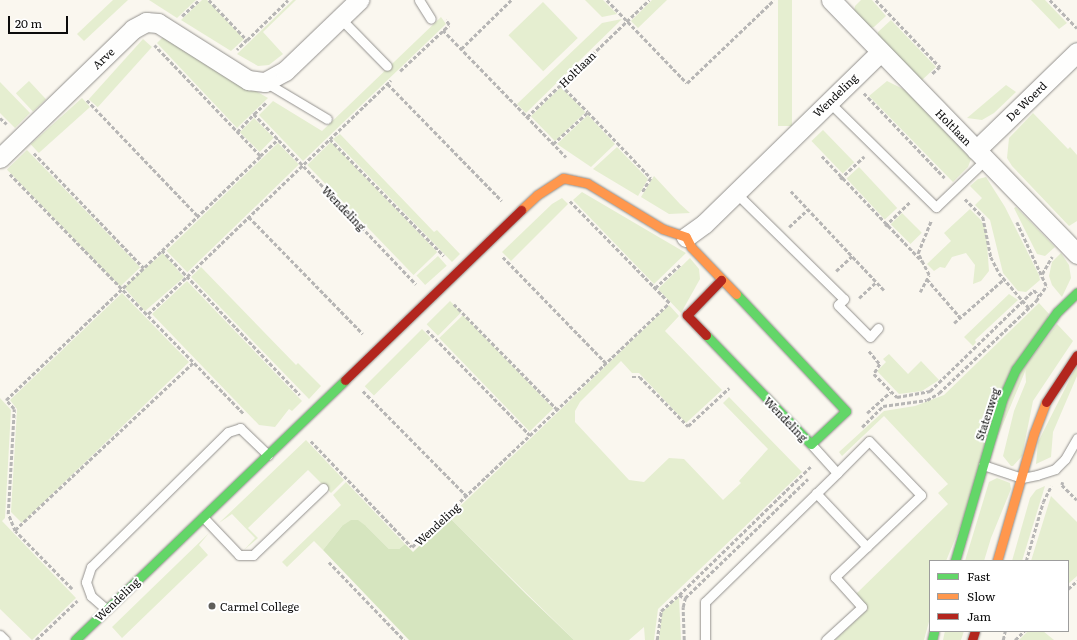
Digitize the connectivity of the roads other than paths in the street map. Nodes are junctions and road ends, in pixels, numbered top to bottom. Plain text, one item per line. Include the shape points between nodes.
1 (359, 0) edge
2 (419, 0) edge
3 (831, 0) edge
4 (340, 18) junction
5 (431, 19) dead end
6 (880, 52) junction
7 (1077, 52) edge
8 (387, 66) dead end
9 (265, 82) junction
10 (829, 102) junction
11 (327, 119) dead end
12 (980, 155) junction
13 (3, 164) edge
14 (736, 193) junction
15 (690, 244) junction
16 (1077, 254) edge
17 (721, 280) junction
18 (1077, 293) edge
19 (878, 328) dead end
20 (1077, 355) edge
21 (1077, 438) edge
22 (811, 444) junction
23 (268, 455) junction
24 (983, 465) junction
25 (837, 473) junction
26 (1022, 478) junction
27 (323, 488) dead end
28 (816, 493) junction
29 (203, 517) junction
30 (867, 547) junction
31 (955, 560) edge
32 (997, 560) edge
33 (106, 609) junction
34 (0, 635) edge
35 (5, 640) edge
36 (75, 640) edge
37 (705, 640) edge
38 (826, 640) edge

1 - 4 street
2 - 5 lane
3 - 6 street, Holtlaan
4 - 8 lane
4 - 9 street via 284,71
6 - 10 street, Wendeling
6 - 12 street, Holtlaan
7 - 12 street, De Woerd
9 - 11 lane
9 - 13 street, Arve via 248,80 154,23 146,22 133,29 20,138
10 - 12 lane via 936,207
10 - 14 street, Wendeling
12 - 16 street, Holtlaan
14 - 15 street, Wendeling via 704,224
14 - 19 lane via 844,299 838,305 870,337
15 - 17 street, Wendeling
15 - 23 street, Wendeling via 587,183 563,178 538,195
17 - 22 street, Wendeling via 687,315
17 - 22 street, Wendeling via 846,411
18 - 24 street, Statenweg via 1057,312 1016,369 1002,400
20 - 26 street via 1048,398 1034,433
21 - 26 lane via 1065,459 1055,469
22 - 25 lane
23 - 29 street, Wendeling
23 - 33 lane via 240,428 228,432 91,567 86,582 92,596
24 - 26 lane
24 - 31 street, Statenweg
25 - 28 lane
25 - 30 lane via 869,441 921,495
26 - 32 street
27 - 29 lane via 252,555 239,555
28 - 30 lane
28 - 37 lane via 705,602
29 - 33 street, Wendeling
30 - 38 lane via 835,577 862,606
33 - 36 street, Wendeling
34 - 35 lane

